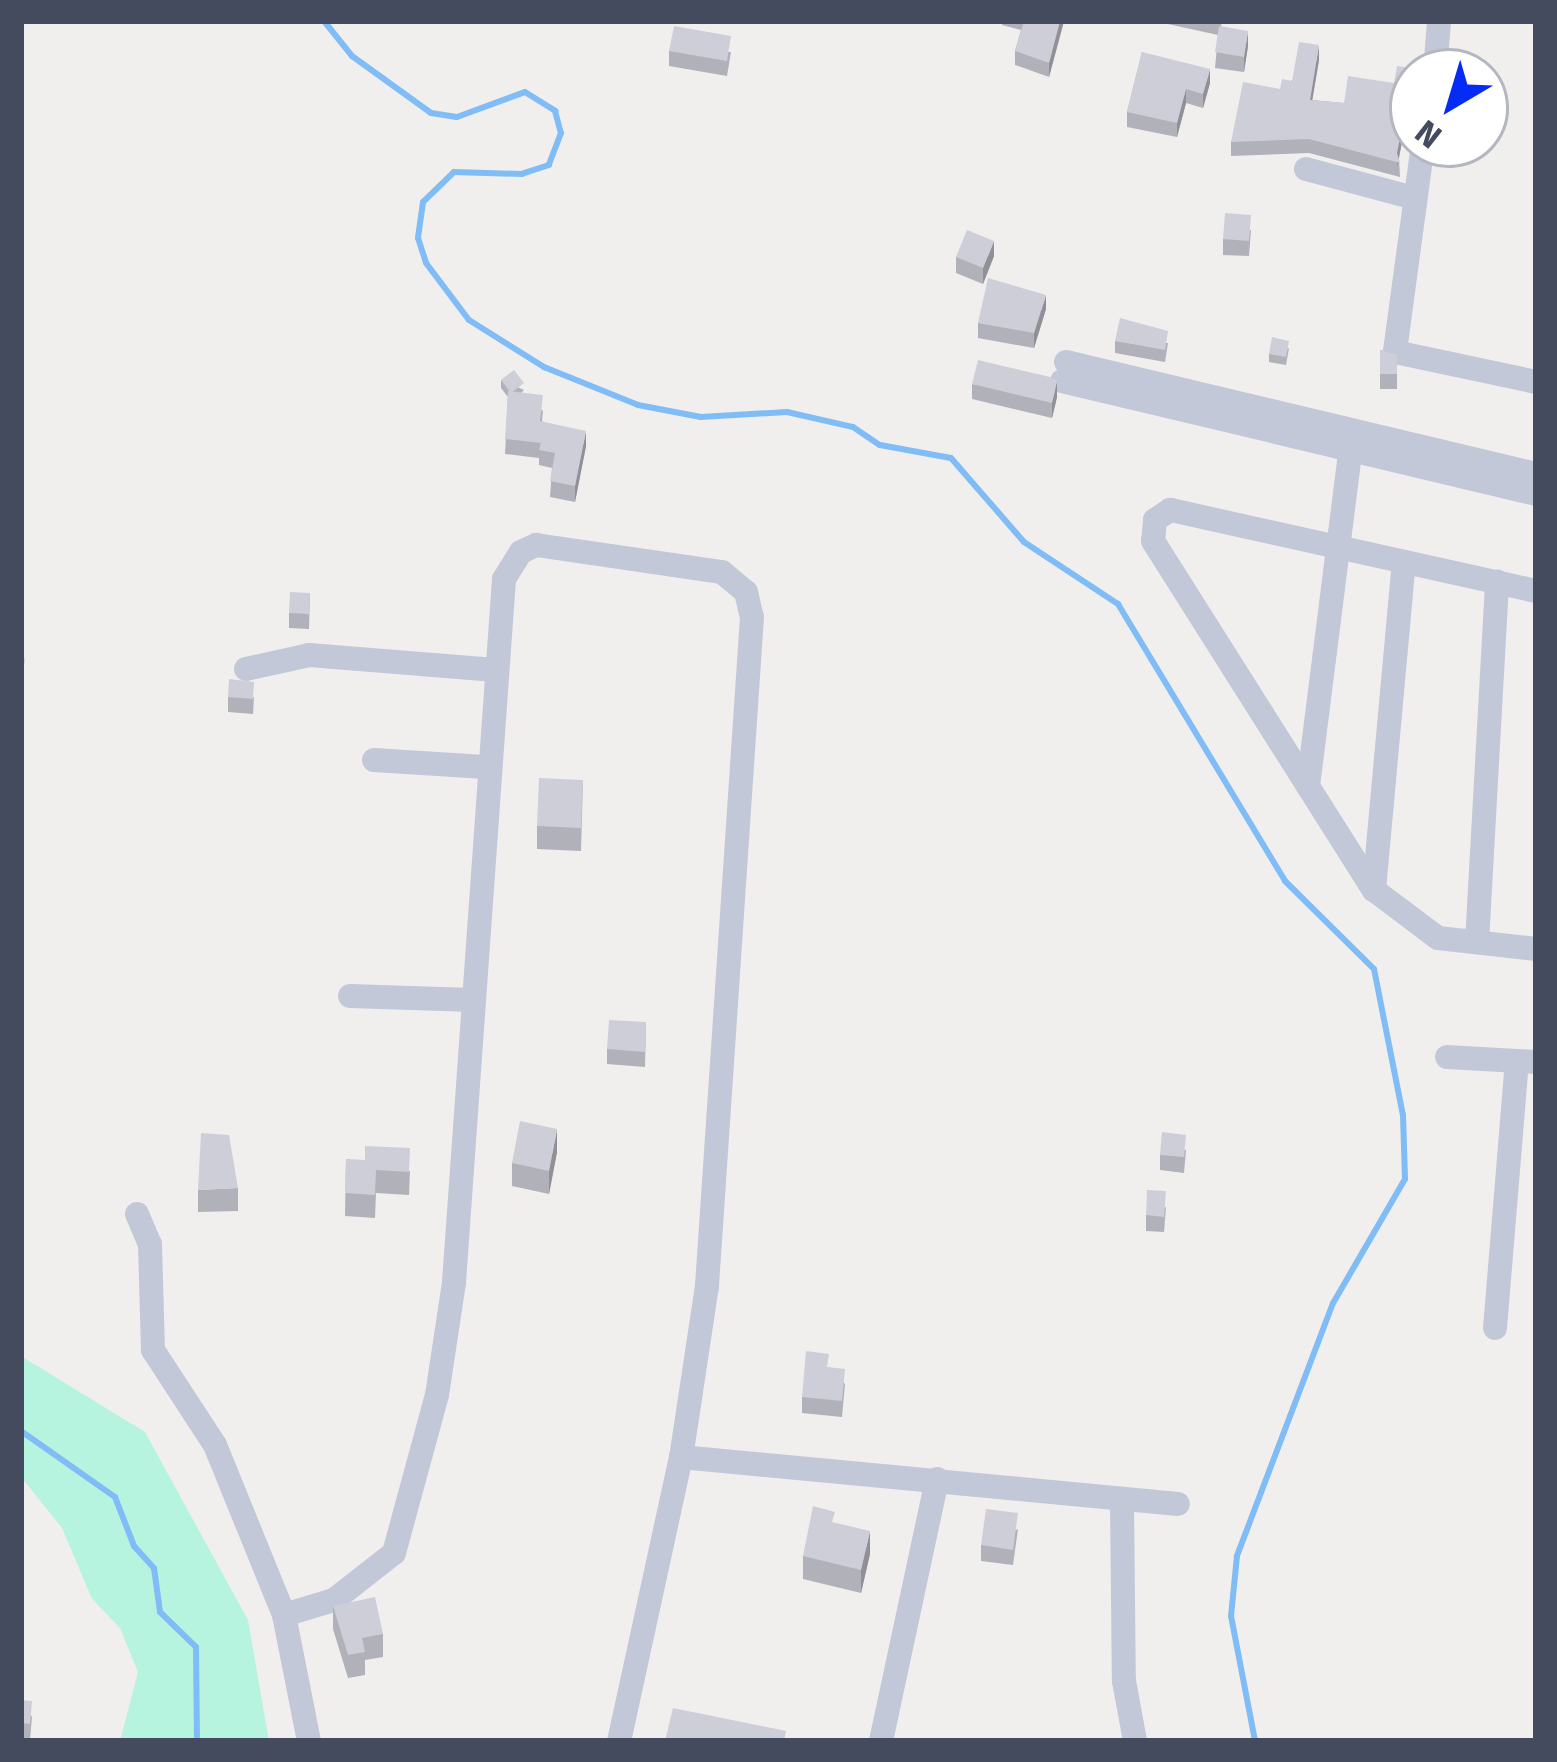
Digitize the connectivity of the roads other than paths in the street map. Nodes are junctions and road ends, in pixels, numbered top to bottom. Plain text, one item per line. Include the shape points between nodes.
1 (1419, 168) edge
2 (1306, 169) dead end
3 (1414, 198) junction
4 (1064, 372) dead end
5 (1536, 382) edge
6 (1352, 440) junction
7 (1536, 474) edge
8 (1536, 494) edge
9 (1334, 546) junction
10 (1404, 562) junction
11 (1497, 582) junction
12 (1536, 591) edge
13 (246, 669) dead end
14 (495, 670) junction
15 (374, 760) dead end
16 (485, 767) junction
17 (1308, 785) junction
18 (1374, 890) junction
19 (1477, 942) junction
20 (1536, 949) edge
21 (350, 996) dead end
22 (472, 1000) junction
23 (1447, 1057) dead end
24 (1527, 1062) edge
25 (137, 1214) dead end
26 (1495, 1328) dead end
27 (681, 1457) junction
28 (937, 1479) junction
29 (1123, 1503) junction
30 (1178, 1504) dead end
31 (284, 1615) junction
32 (309, 1741) edge
33 (619, 1741) edge
34 (880, 1741) edge
35 (1135, 1741) edge

1 - 3 street
2 - 3 street
3 - 5 street via 1395,352
4 - 6 street
6 - 7 street
6 - 8 street
6 - 9 street
9 - 10 street
9 - 17 street
9 - 17 street via 1170,510 1155,520 1153,541
10 - 11 street
10 - 18 street
11 - 12 street
11 - 19 street
13 - 14 street via 309,656
14 - 16 street
14 - 27 street via 503,579 521,551 536,545 722,572 746,592 752,617 716,1167
15 - 16 street
16 - 22 street
17 - 18 street
18 - 19 street via 1438,938
19 - 20 street
21 - 22 street
22 - 31 street via 454,1282 408,1520 394,1553 366,1581
23 - 24 street
24 - 26 street
25 - 31 street via 150,1244 153,1350 215,1445
27 - 28 street
27 - 33 street
28 - 29 street
28 - 34 street
29 - 30 street
29 - 35 street via 1124,1682
31 - 32 street

